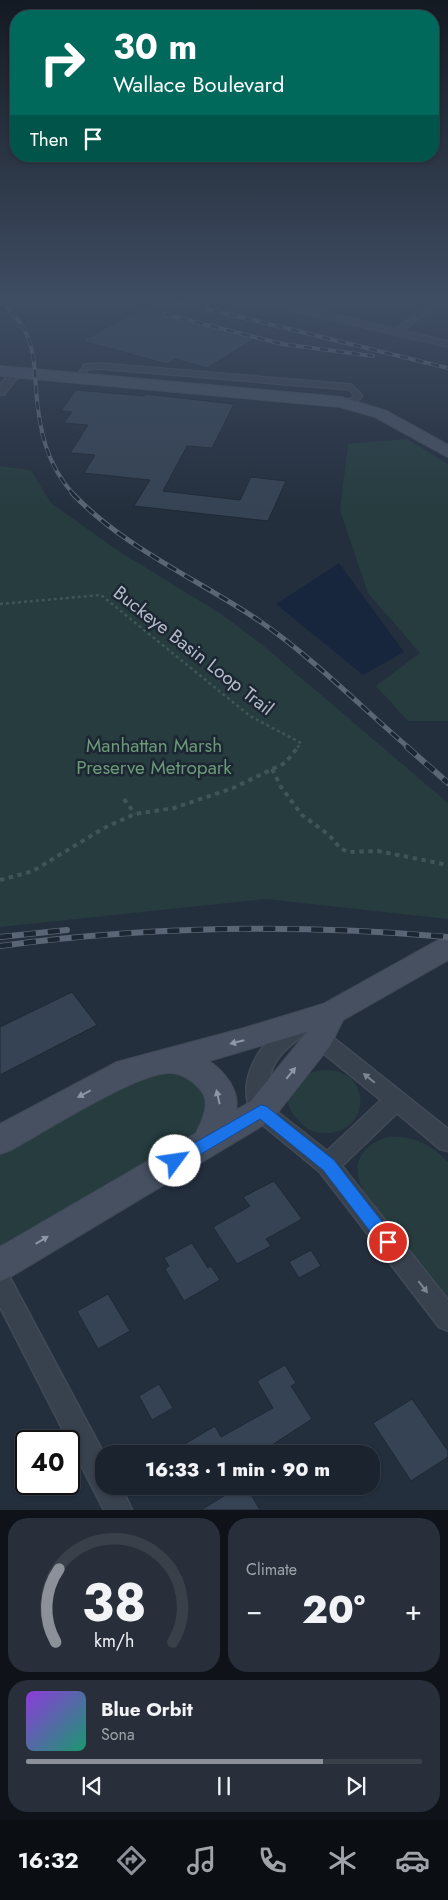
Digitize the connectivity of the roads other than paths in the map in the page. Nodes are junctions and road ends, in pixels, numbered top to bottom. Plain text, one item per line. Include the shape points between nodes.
1 (0, 371) edge
2 (17, 372) junction
3 (0, 392) edge
4 (448, 452) edge
5 (448, 947) edge
6 (320, 1023) junction
7 (165, 1060) junction
8 (396, 1100) junction
9 (261, 1111) junction
10 (0, 1140) edge
11 (448, 1142) edge
12 (207, 1143) junction
13 (328, 1165) junction
14 (0, 1265) edge
15 (0, 1282) edge
16 (448, 1319) edge
17 (95, 1465) edge
18 (110, 1495) edge
19 (118, 1510) edge

1 - 2 street
2 - 3 street
2 - 4 street via 349,403 381,414
5 - 6 street
6 -> 7 street
8 -> 6 street
6 - 9 street
7 -> 10 street via 128,1071
12 -> 7 street via 220,1116 221,1098 214,1083 200,1070 185,1063
8 - 11 street
8 - 13 street
9 - 12 street
9 - 13 street
14 -> 12 street
13 -> 16 street
15 - 17 street
18 - 19 street

